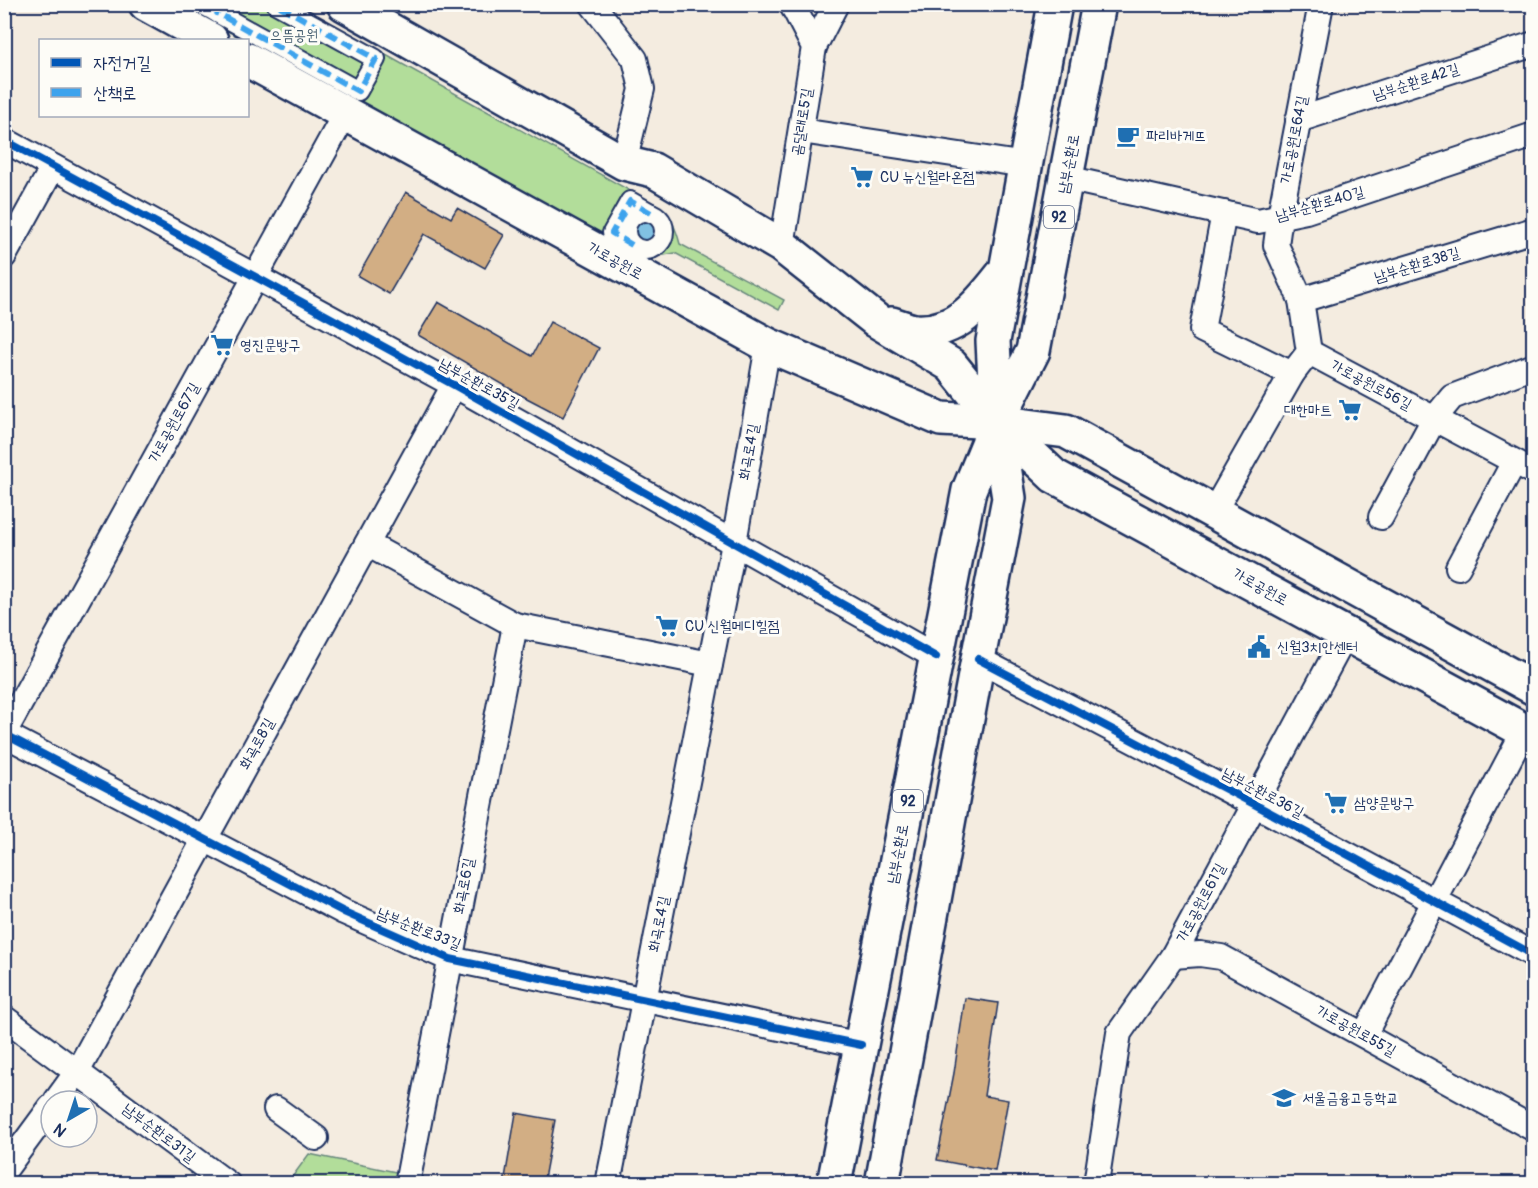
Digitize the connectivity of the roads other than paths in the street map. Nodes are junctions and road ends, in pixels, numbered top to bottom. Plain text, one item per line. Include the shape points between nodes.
1 (146, 4) edge
2 (276, 4) edge
3 (344, 4) edge
4 (592, 4) edge
5 (790, 4) edge
6 (836, 4) edge
7 (1055, 4) edge
8 (1099, 4) edge
9 (1325, 6) edge
10 (213, 16) edge
11 (1533, 44) edge
12 (814, 47) junction
13 (249, 61) edge
14 (345, 114) junction
15 (1298, 120) junction
16 (801, 132) junction
17 (1533, 135) edge
18 (4, 140) edge
19 (624, 163) junction
20 (1025, 165) junction
21 (53, 167) junction
22 (1066, 178) junction
23 (1224, 213) junction
24 (1280, 216) junction
25 (14, 225) edge
26 (1533, 230) edge
27 (632, 244) joint
28 (782, 246) junction
29 (4, 256) edge
30 (1006, 270) junction
31 (254, 277) junction
32 (1301, 300) junction
33 (877, 321) junction
34 (768, 345) junction
35 (1309, 352) junction
36 (1533, 366) edge
37 (1292, 374) junction
38 (454, 385) junction
39 (1434, 419) junction
40 (997, 422) junction
41 (1524, 467) edge
42 (1213, 513) junction
43 (1381, 517) dead end
44 (734, 543) junction
45 (367, 544) junction
46 (1458, 567) dead end
47 (515, 625) junction
48 (1346, 634) junction
49 (936, 657) junction
50 (978, 658) junction
51 (710, 664) junction
52 (1533, 688) edge
53 (4, 733) edge
54 (1529, 734) edge
55 (1254, 804) junction
56 (204, 840) junction
57 (1435, 900) junction
58 (1533, 955) edge
59 (1173, 956) junction
60 (450, 959) junction
61 (644, 999) junction
62 (4, 1018) edge
63 (1364, 1035) junction
64 (861, 1045) junction
65 (77, 1072) junction
66 (65, 1089) edge
67 (276, 1109) dead end
68 (39, 1123) edge
69 (1533, 1129) edge
70 (316, 1138) dead end
71 (4, 1171) edge
72 (228, 1184) edge
73 (407, 1184) edge
74 (608, 1184) edge
75 (834, 1184) edge
76 (882, 1184) edge
77 (1096, 1184) edge

1 - 10 main road
2 - 10 street via 376,59 358,91
3 - 19 main road, 가로공원로
4 - 19 street via 635,59 642,89
5 - 12 street
6 - 12 street, 곰달래로5길
7 - 20 main road, 남부순환로 / 92
8 - 22 main road, 남부순환로 / 92
9 - 15 street, 가로공원로64길
11 - 15 street, 남부순환로42길
12 - 16 street, 곰달래로5길
13 - 14 main road, 가로공원로
14 - 31 street, 가로공원로67길
14 - 34 main road, 가로공원로
15 - 24 street, 가로공원로64길
16 - 20 street
16 - 28 street, 곰달래로5길
17 - 24 street, 남부순환로40길 via 1306,211
18 - 21 street, 남부순환로35길
19 - 28 main road, 가로공원로 via 653,170
20 - 30 main road, 남부순환로 / 92
21 - 25 street
21 - 31 street, 남부순환로35길
22 - 23 street, 남부순환로40길
22 - 40 main road, 남부순환로 / 92 via 1034,351
23 - 24 street, 남부순환로40길 via 1258,221
23 - 37 street via 1202,330
24 - 32 street, 가로공원로64길 via 1276,245
25 - 29 street
26 - 32 street, 남부순환로38길
27 - 27 street via 626,233 629,221 638,213 651,213 661,220 664,231 659,243 650,249
28 - 33 main road, 가로공원로
30 - 33 main road via 978,304 940,329 914,331
30 - 40 main road, 남부순환로 / 92 via 993,341
31 - 38 street, 남부순환로35길
31 - 53 street, 가로공원로67길
32 - 35 street, 가로공원로64길
33 - 40 main road, 가로공원로 via 951,365
34 - 40 main road, 가로공원로 via 941,419
34 - 44 street, 화곡로4길
35 - 37 street
35 - 39 street, 가로공원로56길
36 - 39 street via 1452,397
37 - 42 street
38 - 44 street, 남부순환로35길
38 - 45 street, 화곡로8길
39 - 41 street, 가로공원로56길
39 - 43 street
40 - 42 main road, 가로공원로 via 1066,431
40 - 48 main road, 가로공원로 via 1054,476
40 - 49 main road, 남부순환로 / 92 via 969,490
40 - 50 main road, 남부순환로 / 92 via 1009,498
41 - 46 street, 가로공원로56길
42 - 52 main road, 가로공원로
44 - 49 street, 남부순환로35길
44 - 51 street, 화곡로4길
45 - 47 street
45 - 56 street, 화곡로8길
47 - 51 street
47 - 60 street, 화곡로6길
48 - 54 main road, 가로공원로
48 - 55 street, 가로공원로61길
49 - 64 main road, 남부순환로 / 92
50 - 55 street, 남부순환로36길
50 - 76 main road, 남부순환로 / 92
51 - 61 street, 화곡로4길
53 - 56 street, 남부순환로33길
54 - 57 street
55 - 57 street, 남부순환로36길
55 - 59 street, 가로공원로61길
56 - 60 street, 남부순환로33길 via 344,912
56 - 65 street, 화곡로8길
57 - 58 street, 남부순환로36길
57 - 63 street
59 - 63 street, 가로공원로55길 via 1221,957
59 - 77 street, 가로공원로61길 via 1119,1033
60 - 61 street, 남부순환로33길
60 - 73 street, 화곡로6길
61 - 64 street, 남부순환로33길
61 - 74 street, 화곡로4길
62 - 65 street, 남부순환로31길
63 - 69 street, 가로공원로55길
64 - 75 main road, 남부순환로 / 92
65 - 66 street, 화곡로8길
65 - 72 street, 남부순환로31길
67 - 70 street
68 - 71 street

